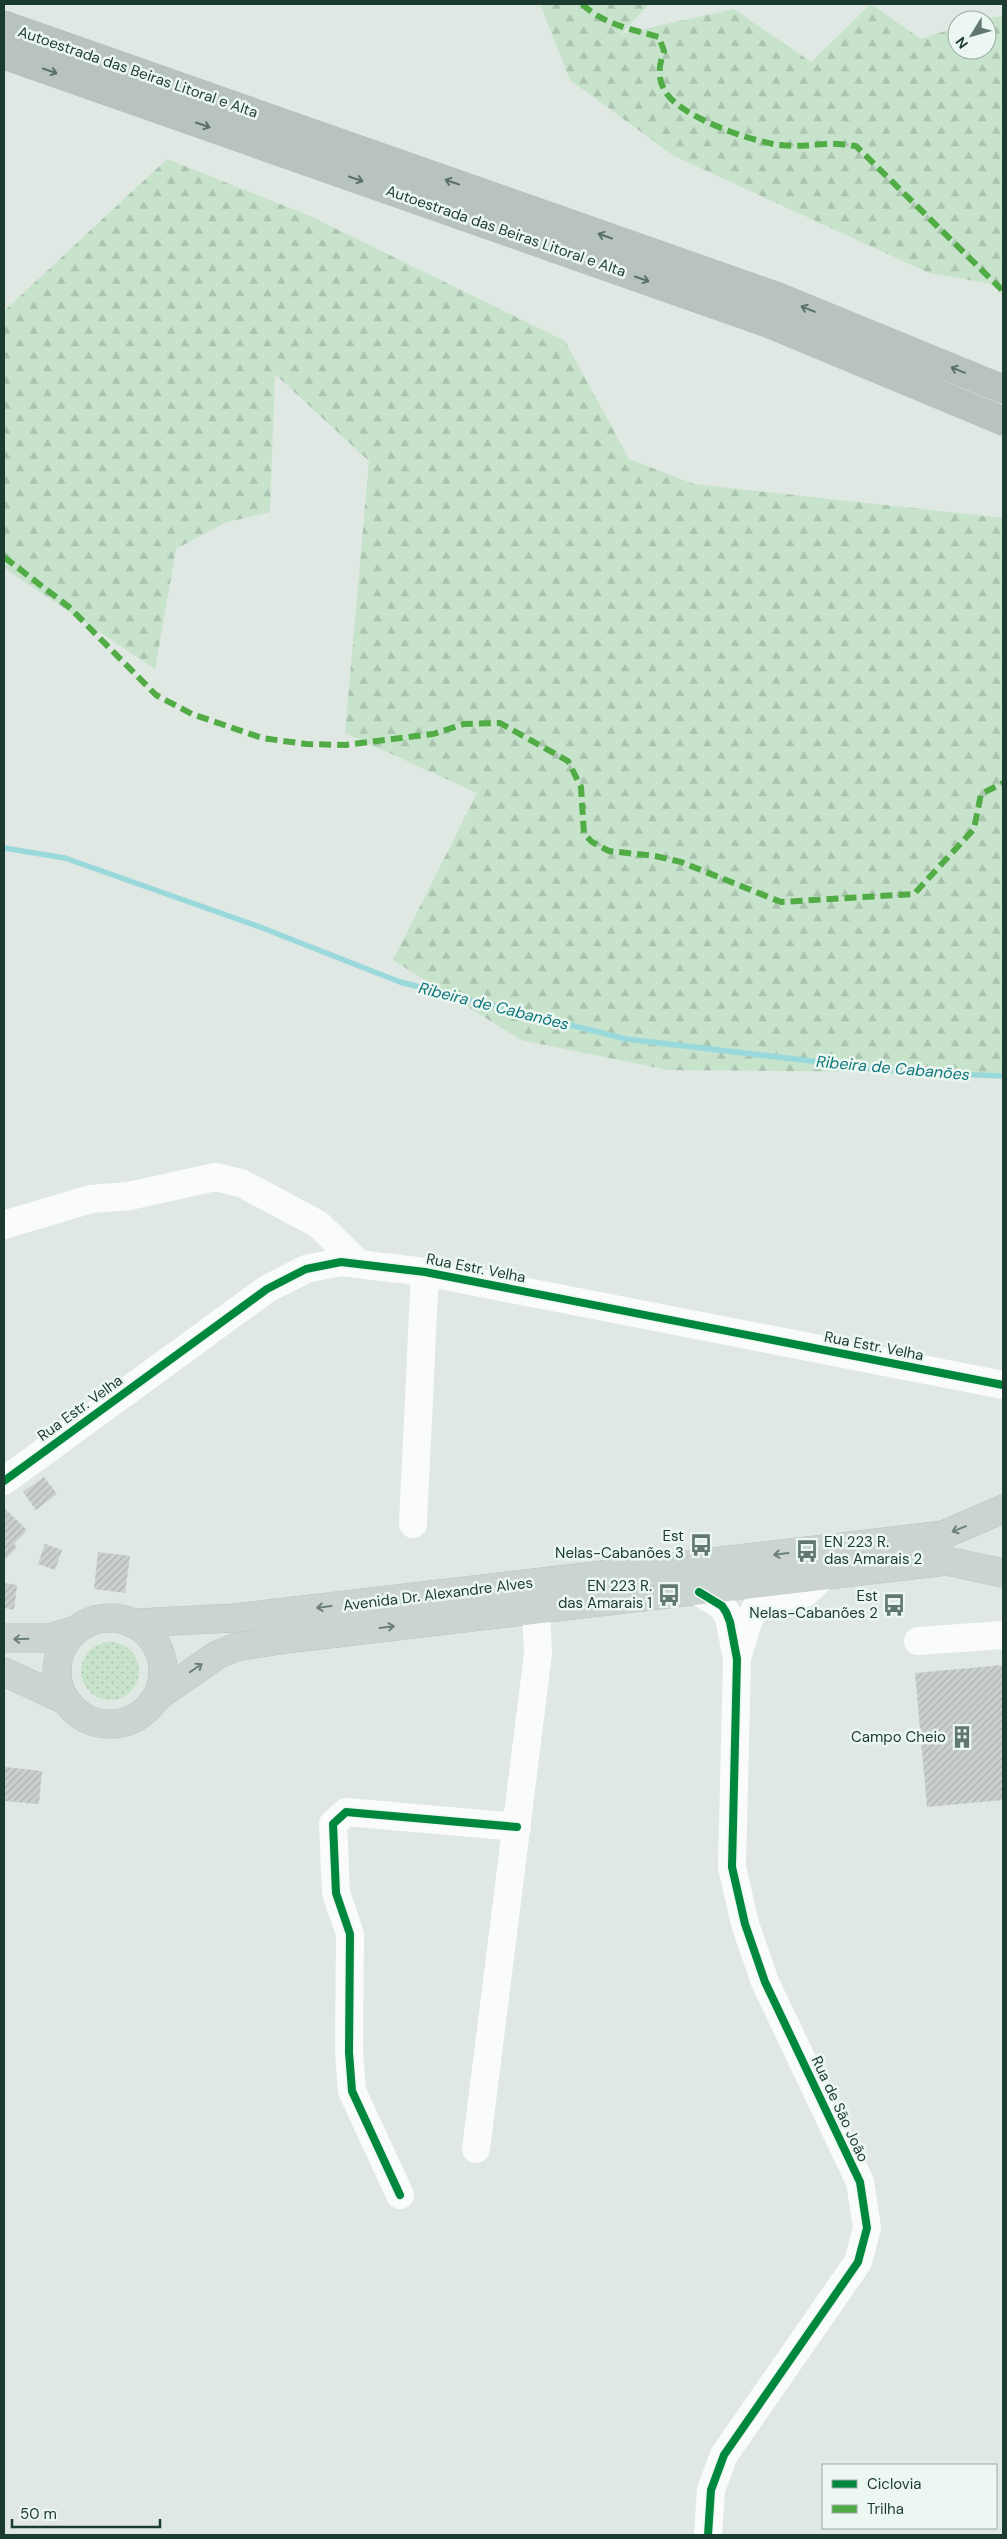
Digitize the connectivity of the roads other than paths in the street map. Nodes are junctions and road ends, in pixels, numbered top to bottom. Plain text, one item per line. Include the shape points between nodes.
1 (4, 25) edge
2 (4, 55) edge
3 (1003, 389) edge
4 (1003, 422) edge
5 (4, 1225) edge
6 (360, 1264) junction
7 (425, 1272) junction
8 (1003, 1385) edge
9 (4, 1481) edge
10 (1003, 1509) edge
11 (413, 1524) dead end
12 (1003, 1573) edge
13 (822, 1577) junction
14 (699, 1592) junction
15 (536, 1610) junction
16 (136, 1623) junction
17 (73, 1631) junction
18 (1003, 1634) edge
19 (4, 1638) edge
20 (918, 1642) dead end
21 (737, 1659) junction
22 (4, 1672) edge
23 (157, 1697) junction
24 (65, 1700) junction
25 (517, 1828) junction
26 (476, 2149) dead end
27 (400, 2195) dead end
28 (708, 2535) edge

3 -> 1 highway, Autoestrada das Beiras Litoral e Alta via 776,296
2 -> 4 highway, Autoestrada das Beiras Litoral e Alta via 770,324
5 - 6 street via 91,1199 129,1196 215,1177 241,1183 318,1224
6 - 7 street, Rua Estr. Velha
6 - 9 street, Rua Estr. Velha via 341,1262 306,1269 268,1289
7 - 8 street, Rua Estr. Velha
7 - 11 street
10 -> 16 main road, Avenida Dr. Alexandre Alves via 943,1535 234,1618
12 - 13 main road, Avenida Dr. Alexandre Alves via 947,1561
13 - 14 main road, Avenida Dr. Alexandre Alves
13 - 21 street via 805,1594 766,1598 759,1603 748,1621
14 - 15 main road, Avenida Dr. Alexandre Alves
14 - 21 street via 726,1612
23 -> 15 main road, Avenida Dr. Alexandre Alves via 196,1668 236,1647
15 - 25 street via 538,1654
16 - 17 main road via 103,1617
16 - 23 main road via 159,1648 163,1681
17 -> 19 main road via 48,1638
17 - 24 main road via 64,1643 57,1664 59,1686
18 - 20 street
21 - 28 street, Rua de São João via 732,1867 745,1924 765,1982 860,2182 867,2228 858,2262 724,2455 710,2490
22 - 24 main road
23 - 24 main road via 130,1721 112,1724 94,1722 76,1713
25 - 26 street
25 - 27 street via 346,1812 333,1824 336,1893 350,1934 348,2052 352,2091

